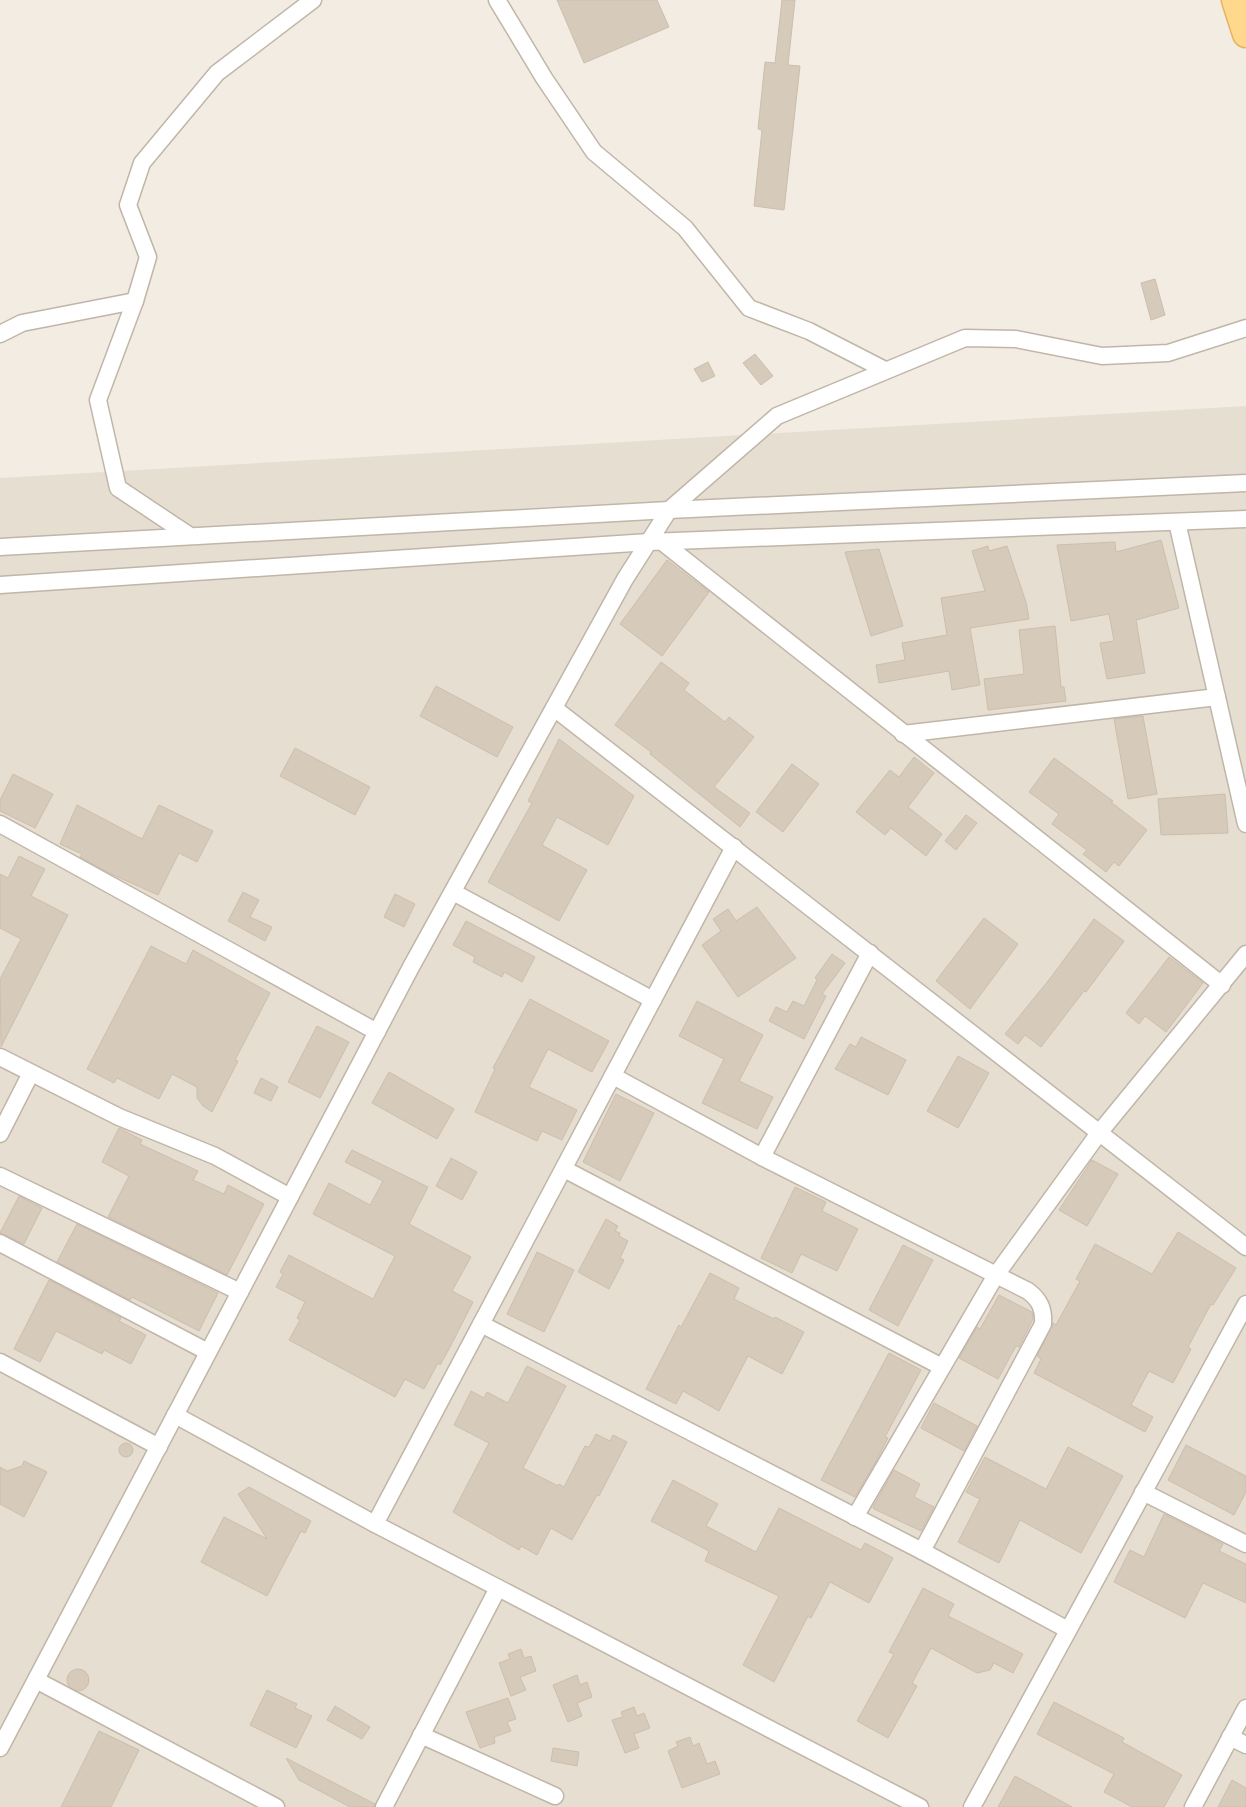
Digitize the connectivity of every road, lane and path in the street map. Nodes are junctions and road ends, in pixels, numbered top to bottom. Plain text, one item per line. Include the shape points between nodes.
1 (313, 0) edge
2 (497, 0) edge
3 (1235, 0) edge
4 (1246, 34) edge
5 (135, 301) junction
6 (1246, 328) edge
7 (0, 334) edge
8 (884, 370) junction
9 (1246, 483) edge
10 (669, 510) junction
11 (1246, 519) edge
12 (1177, 522) junction
13 (190, 536) junction
14 (655, 541) junction
15 (0, 547) edge
16 (0, 585) edge
17 (1217, 697) junction
18 (554, 708) junction
19 (903, 734) junction
20 (0, 824) edge
21 (1246, 824) edge
22 (734, 847) junction
23 (453, 892) junction
24 (870, 953) junction
25 (1246, 954) edge
26 (1222, 985) junction
27 (653, 1000) junction
28 (377, 1032) junction
29 (0, 1057) edge
30 (31, 1073) junction
31 (613, 1076) junction
32 (1099, 1133) junction
33 (0, 1134) edge
34 (762, 1157) junction
35 (564, 1169) junction
36 (0, 1176) edge
37 (290, 1197) junction
38 (0, 1243) edge
39 (1246, 1247) edge
40 (996, 1275) junction
41 (240, 1292) junction
42 (1246, 1304) edge
43 (481, 1324) junction
44 (208, 1352) junction
45 (0, 1362) edge
46 (942, 1367) junction
47 (175, 1415) junction
48 (158, 1447) junction
49 (1143, 1492) junction
50 (855, 1517) junction
51 (375, 1524) junction
52 (1246, 1544) edge
53 (922, 1551) junction
54 (498, 1588) junction
55 (1068, 1630) junction
56 (36, 1680) junction
57 (1246, 1708) edge
58 (421, 1735) junction
59 (1230, 1737) junction
60 (1246, 1745) edge
61 (0, 1748) edge
62 (555, 1796) dead end
63 (276, 1807) edge
64 (384, 1807) edge
65 (920, 1807) edge
66 (972, 1807) edge
67 (1193, 1807) edge

1 - 5 street via 217,73 142,163 128,205 148,257
2 - 8 street via 594,152 685,228 749,308 809,331
3 - 4 main road
5 - 7 street via 22,323
5 - 13 street via 98,400 118,488
6 - 8 street via 1168,353 1102,356 1016,339 965,338
8 - 10 street via 777,416
9 - 10 street
10 - 13 street
10 - 14 street
11 - 12 street
12 - 14 street
12 - 17 street
13 - 15 street
14 - 16 street
14 - 18 street via 625,580
14 - 19 street
17 - 19 street
17 - 21 street
18 - 22 street
18 - 23 street
19 - 26 street
20 - 28 street
22 - 24 street
22 - 27 street
23 - 27 street
23 - 28 street
24 - 32 street
24 - 34 street
25 - 26 street
26 - 32 street
27 - 31 street
28 - 37 street
29 - 30 street
30 - 33 street
30 - 37 street via 119,1117 215,1156
31 - 34 street
31 - 35 street
32 - 39 street
32 - 40 street
34 - 40 street
35 - 43 street
35 - 46 street
36 - 41 street
37 - 41 street
38 - 44 street
40 - 46 street
40 - 53 street via 1034,1296 1042,1307 1043,1324
41 - 44 street
42 - 49 street
43 - 50 street
43 - 51 street
44 - 47 street
45 - 48 street
46 - 50 street
47 - 48 street
47 - 51 street
48 - 56 street
49 - 52 street
49 - 55 street
50 - 53 street
51 - 54 street
53 - 55 street
54 - 58 street
54 - 65 street
55 - 66 street
56 - 61 street
56 - 63 street
57 - 59 street
58 - 62 street
58 - 64 street
59 - 60 street
59 - 67 street

